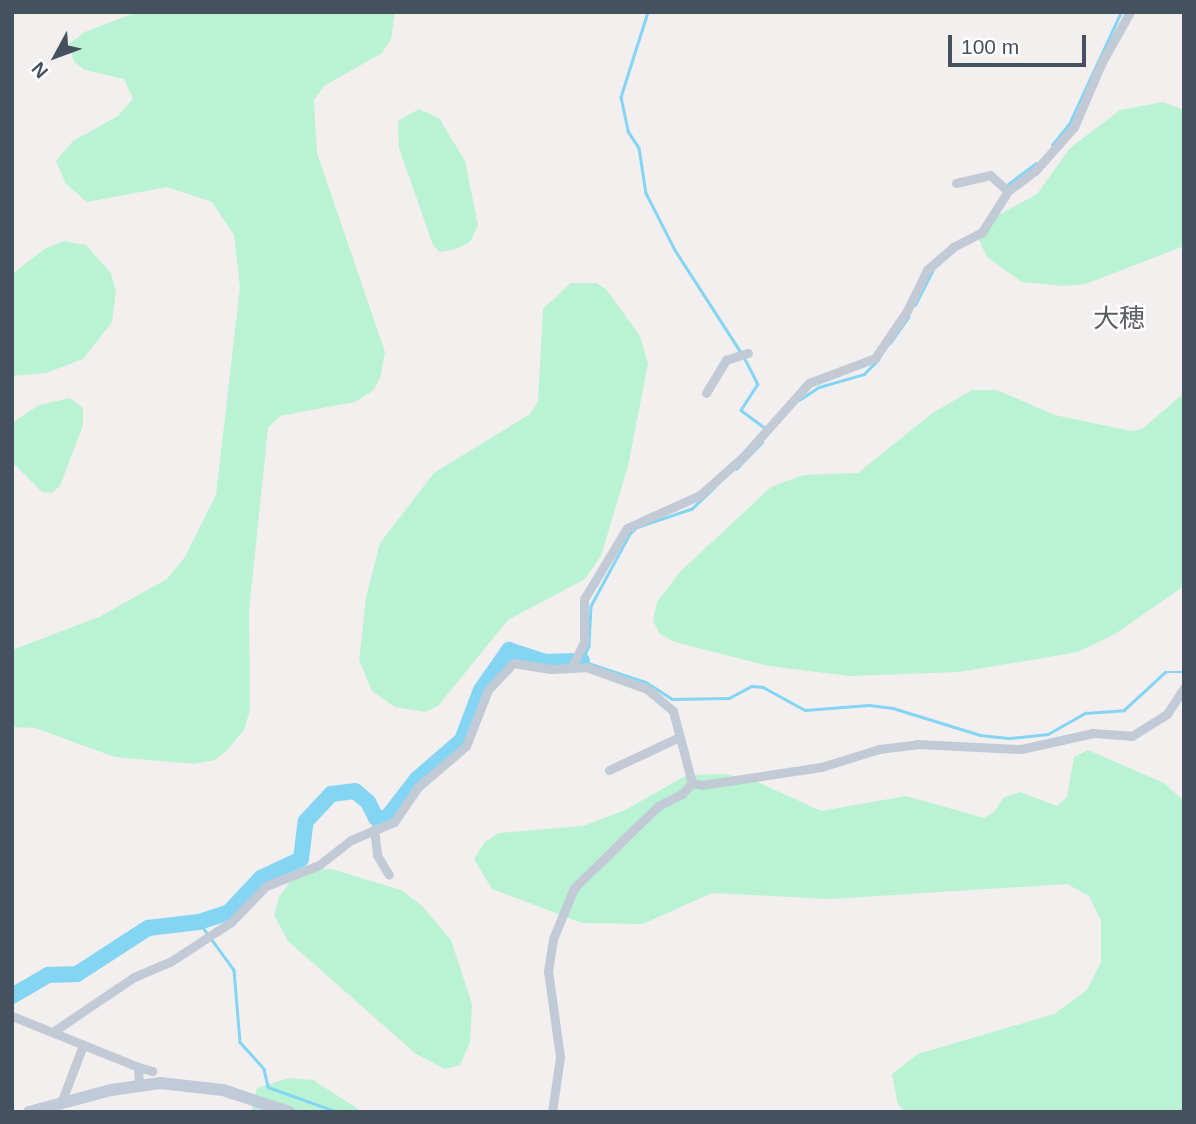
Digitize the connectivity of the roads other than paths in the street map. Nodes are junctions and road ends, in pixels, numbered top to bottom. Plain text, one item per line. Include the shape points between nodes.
1 (1130, 12) edge
2 (956, 183) dead end
3 (1008, 191) junction
4 (748, 353) dead end
5 (706, 393) dead end
6 (571, 668) junction
7 (1184, 688) edge
8 (679, 737) junction
9 (609, 770) dead end
10 (692, 783) junction
11 (374, 829) junction
12 (389, 875) dead end
13 (13, 1018) edge
14 (54, 1031) junction
15 (83, 1045) junction
16 (138, 1067) junction
17 (152, 1071) dead end
18 (139, 1085) junction
19 (61, 1103) junction
20 (29, 1112) edge
21 (289, 1112) edge
22 (552, 1112) edge

1 - 3 street via 1102,62 1079,120 1035,171
2 - 3 street via 990,175
3 - 6 street via 982,232 953,247 927,270 907,311 875,358 809,383 743,457 700,495 627,528 584,599 584,642
4 - 5 street via 726,360
6 - 8 street via 615,675 647,689 673,711
6 - 11 street via 524,663 504,668 488,690 466,746 418,787 394,822
7 - 10 street via 1167,714 1132,736 1093,733 1021,749 917,744 879,749 821,767 716,785
8 - 9 street
8 - 10 street
10 - 22 street via 682,794 658,806 573,888 553,939 548,971 560,1057
11 - 12 street via 377,855
11 - 14 street via 319,865 266,886 231,922 170,962 134,977
13 - 14 street
14 - 15 street
15 - 16 street
15 - 19 street
16 - 17 street
16 - 18 street
18 - 19 main road
18 - 21 main road via 223,1090
19 - 20 main road

